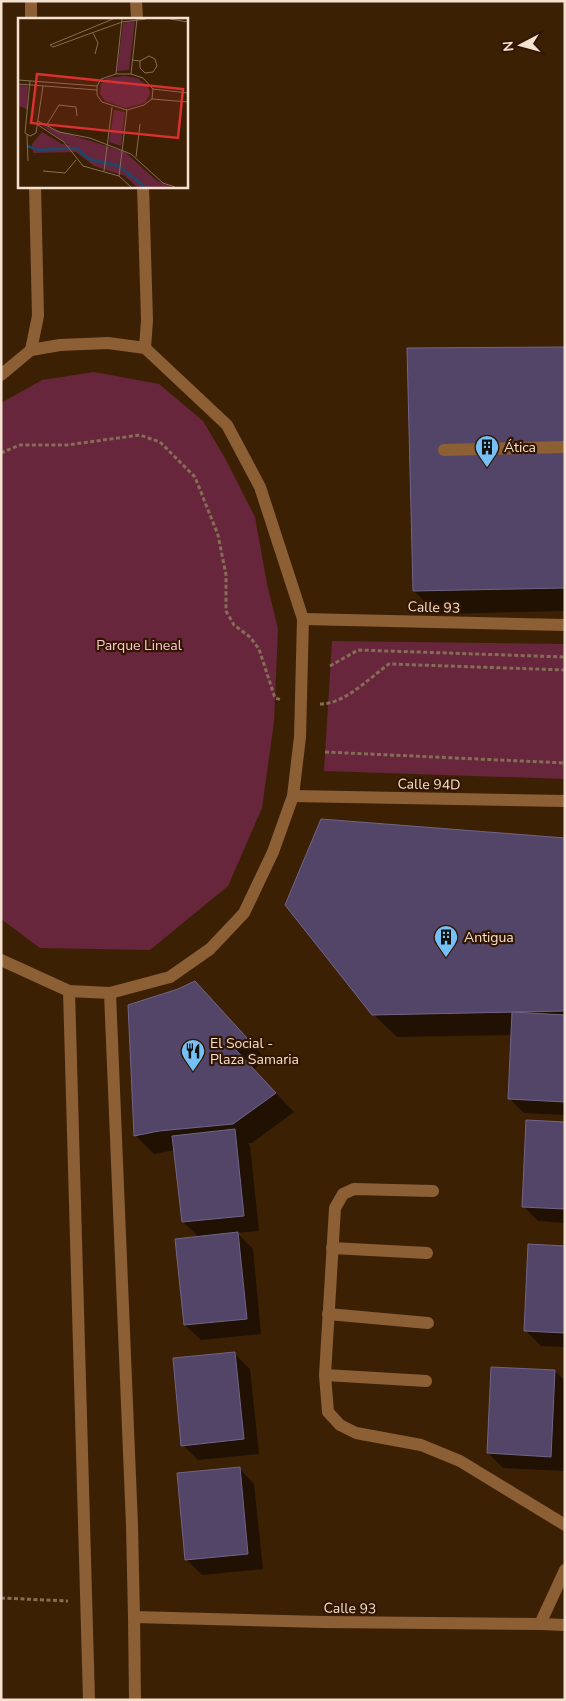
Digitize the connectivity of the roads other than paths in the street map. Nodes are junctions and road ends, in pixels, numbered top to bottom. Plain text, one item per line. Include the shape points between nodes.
1 (31, 1) edge
2 (136, 1) edge
3 (32, 18) edge
4 (137, 18) edge
5 (35, 188) edge
6 (143, 188) edge
7 (145, 348) junction
8 (31, 350) junction
9 (1, 375) edge
10 (565, 447) edge
11 (444, 450) dead end
12 (303, 619) junction
13 (565, 625) edge
14 (293, 796) junction
15 (565, 801) edge
16 (1, 960) edge
17 (69, 990) junction
18 (110, 993) junction
19 (433, 1191) dead end
20 (332, 1248) junction
21 (427, 1253) dead end
22 (328, 1314) junction
23 (428, 1323) dead end
24 (325, 1375) junction
25 (426, 1381) dead end
26 (565, 1525) edge
27 (565, 1570) edge
28 (134, 1617) junction
29 (540, 1624) junction
30 (565, 1625) edge
31 (89, 1700) edge
32 (135, 1700) edge

1 - 3 street
2 - 4 street
5 - 8 street via 38,316
6 - 7 street
7 - 8 street via 108,343
7 - 12 street via 227,425 260,487
8 - 9 street
10 - 11 street
12 - 13 street, Calle 93
12 - 14 street via 300,737
14 - 15 street, Calle 94D
14 - 18 street via 273,852 244,913 210,949 170,977
16 - 17 street
17 - 18 street
17 - 31 street
18 - 28 street
19 - 20 street via 354,1189 343,1194 335,1208
20 - 21 street
20 - 22 street
22 - 23 street
22 - 24 street
24 - 25 street
24 - 26 street via 328,1412 340,1424 356,1433 421,1445 460,1461
27 - 29 street
28 - 29 street, Calle 93
28 - 32 street
29 - 30 street, Calle 93

